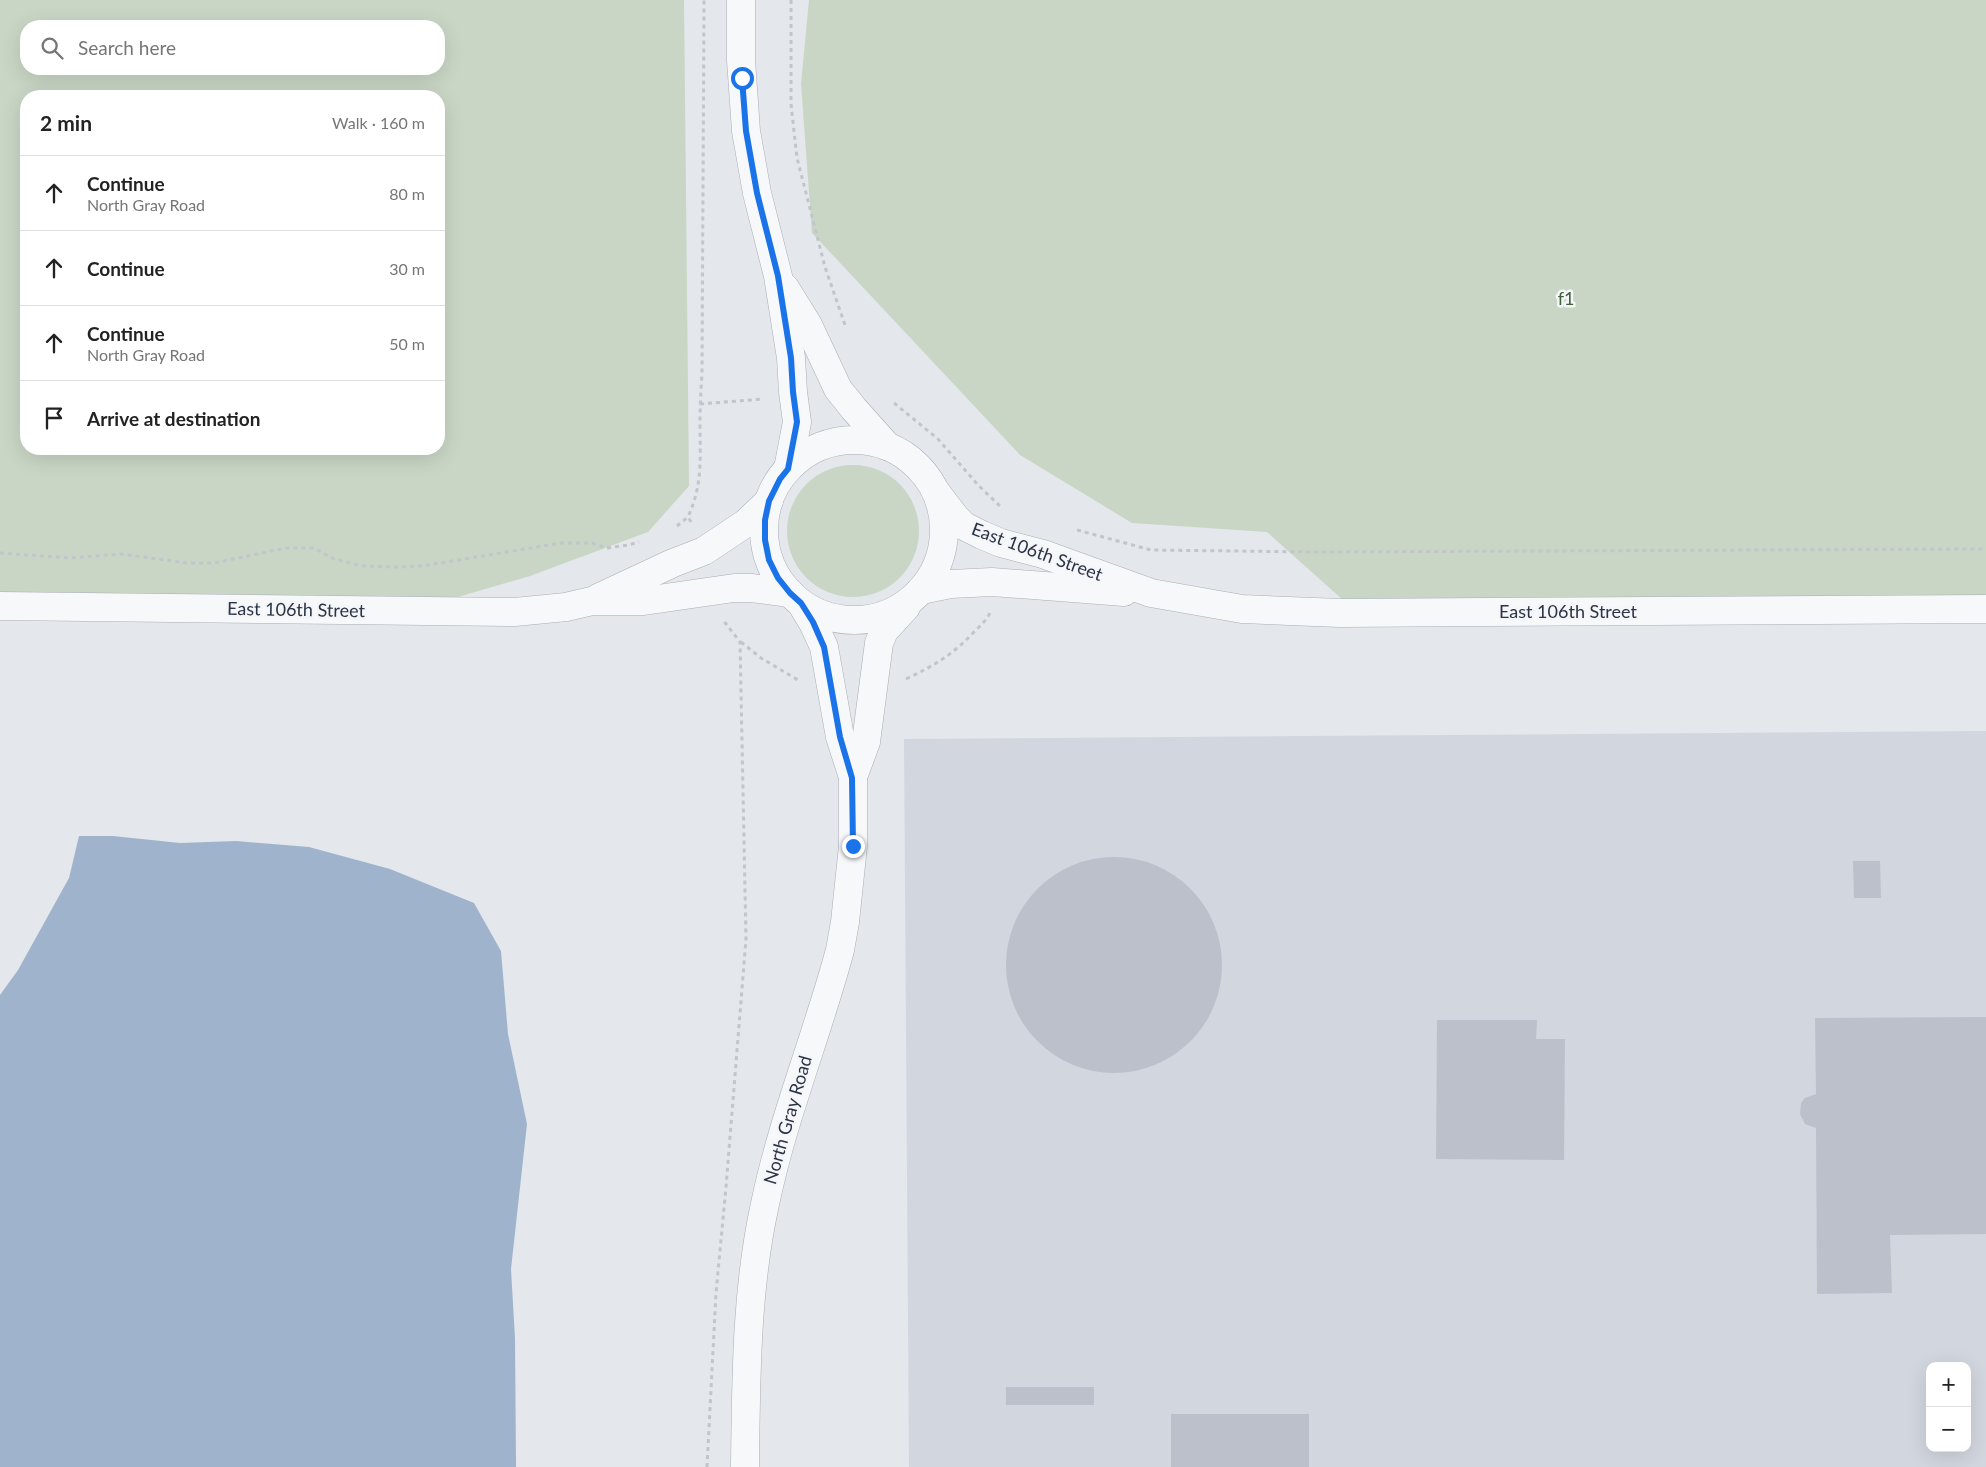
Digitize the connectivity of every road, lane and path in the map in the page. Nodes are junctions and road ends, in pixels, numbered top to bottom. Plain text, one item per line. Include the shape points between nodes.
1 (704, 0) edge
2 (741, 0) edge
3 (791, 0) edge
4 (778, 276) junction
5 (848, 332) dead end
6 (772, 398) dead end
7 (890, 400) dead end
8 (700, 404) junction
9 (887, 446) junction
10 (788, 469) junction
11 (936, 492) junction
12 (769, 501) junction
13 (1006, 511) dead end
14 (688, 517) junction
15 (692, 524) dead end
16 (1070, 529) dead end
17 (669, 530) dead end
18 (644, 540) dead end
19 (1986, 549) edge
20 (0, 553) edge
21 (1151, 593) junction
22 (916, 595) junction
23 (796, 598) junction
24 (592, 601) junction
25 (0, 606) edge
26 (992, 606) dead end
27 (1986, 609) edge
28 (722, 617) dead end
29 (740, 642) junction
30 (804, 681) dead end
31 (900, 681) dead end
32 (852, 778) junction
33 (707, 1467) edge
34 (746, 1467) edge

1 - 8 path
2 - 4 street via 746,131 757,193
3 - 5 path via 791,104 796,158 824,267
4 - 9 street via 808,325 838,389
4 - 10 street via 797,422
6 - 8 path
7 - 13 path via 938,439 978,485
8 - 14 path via 700,482
9 - 10 street via 861,441 834,443 809,452
9 - 11 street via 924,473
10 - 12 street
11 - 21 street, East 106th Street via 964,526 982,535
11 - 22 street, North Gray Road via 944,520 943,543 937,565
12 - 23 street, North Gray Road via 765,520 769,560 778,578
12 - 24 street, East 106th Street via 746,524 704,551
14 - 15 path
14 - 17 path
16 - 19 path via 1151,550
18 - 20 path via 607,548 592,543 560,542 440,563 397,567 363,566 334,559 314,548 286,548 214,563 187,563 121,554 70,558
21 - 22 street, East 106th Street via 992,582 951,584
21 - 27 street, East 106th Street via 1242,608 1340,613
22 - 23 street via 891,612 868,619 845,620 822,614
22 - 32 street, North Gray Road via 884,631 879,643 866,742
23 - 24 street, East 106th Street via 743,587 644,601
23 - 32 street, North Gray Road via 813,622 824,647 840,737
24 - 25 street, East 106th Street via 515,612
26 - 31 path via 988,618 958,649 928,669
28 - 29 path
29 - 30 path via 781,670
29 - 33 path via 746,939 716,1293
32 - 34 street, North Gray Road via 853,846 840,950 785,1123 757,1243 748,1342

